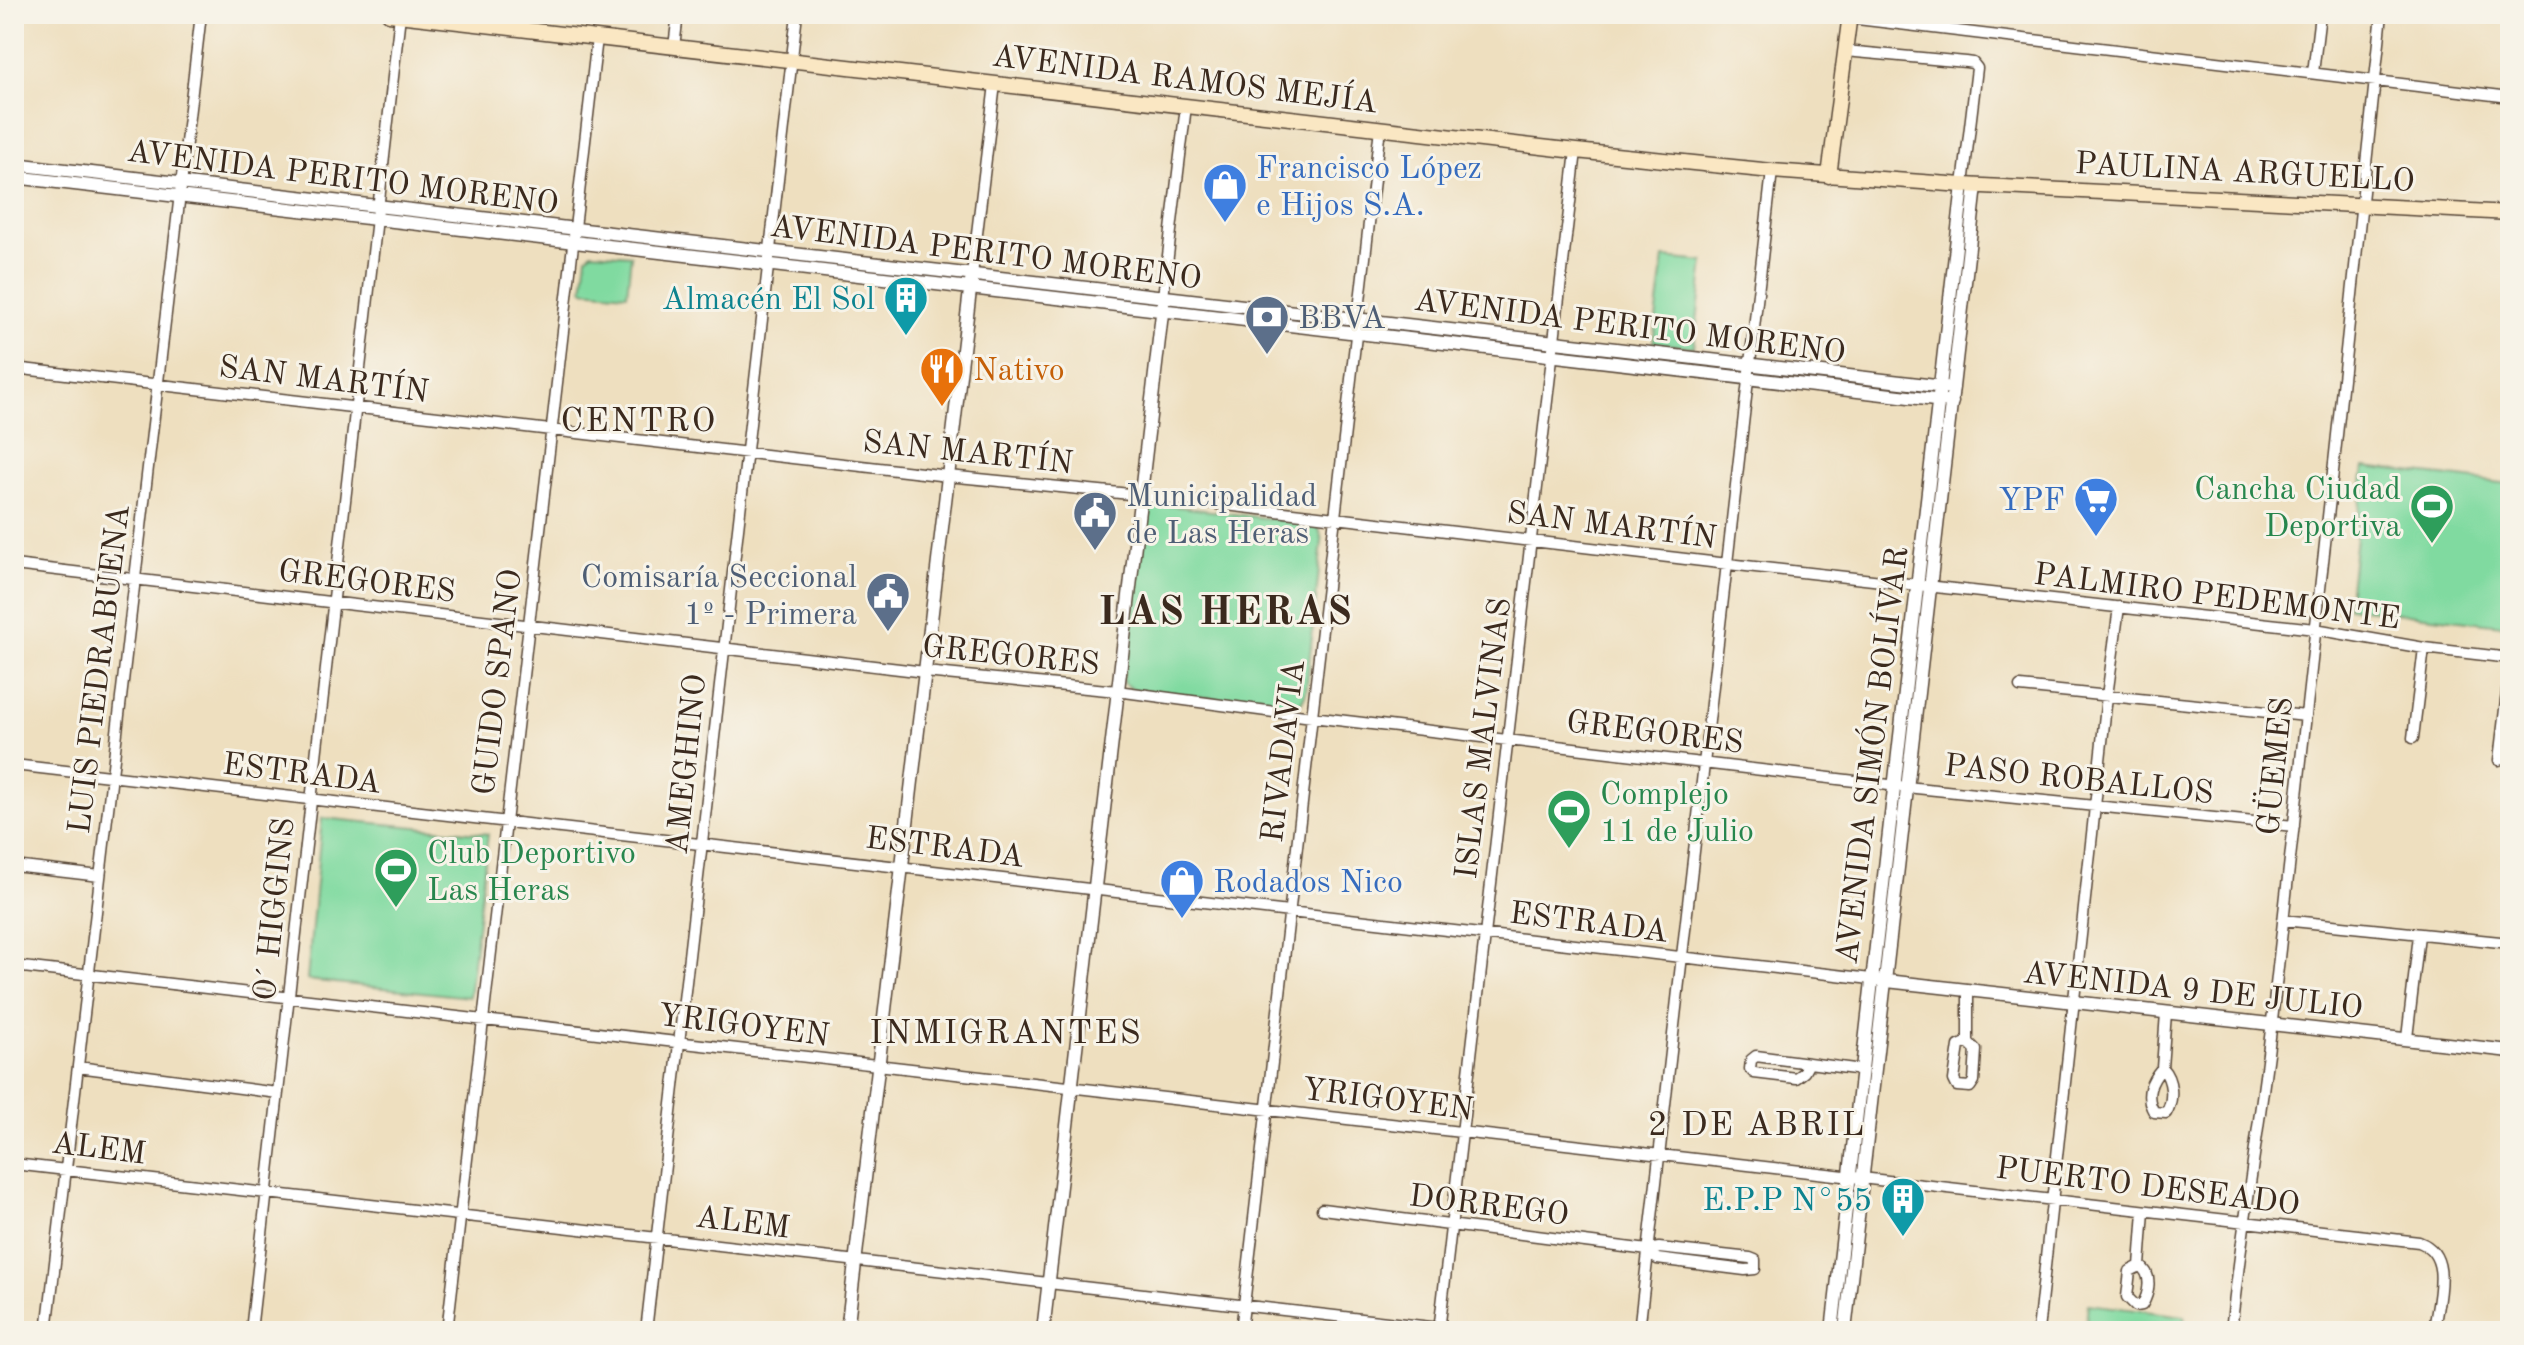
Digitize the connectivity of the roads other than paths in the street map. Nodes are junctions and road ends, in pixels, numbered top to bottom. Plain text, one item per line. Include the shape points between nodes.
1 (201, 14) edge
2 (678, 14) edge
3 (797, 14) edge
4 (2320, 14) edge
5 (2382, 14) edge
6 (394, 15) edge
7 (1849, 16) edge
8 (597, 38) junction
9 (674, 47) junction
10 (1845, 51) junction
11 (791, 60) junction
12 (2313, 73) junction
13 (2375, 80) junction
14 (995, 84) junction
15 (2510, 97) edge
16 (1186, 106) junction
17 (1380, 128) junction
18 (1576, 151) junction
19 (14, 164) edge
20 (1772, 171) junction
21 (1829, 176) junction
22 (14, 177) edge
23 (1970, 186) junction
24 (181, 190) junction
25 (2361, 205) junction
26 (378, 212) junction
27 (2510, 213) edge
28 (574, 235) junction
29 (769, 258) junction
30 (971, 281) junction
31 (1163, 304) junction
32 (1357, 326) junction
33 (1553, 349) junction
34 (14, 368) edge
35 (1750, 372) junction
36 (158, 384) junction
37 (1946, 394) junction
38 (356, 407) junction
39 (551, 430) junction
40 (747, 453) junction
41 (948, 476) junction
42 (1140, 495) junction
43 (1336, 518) junction
44 (1531, 539) junction
45 (1728, 564) junction
46 (14, 565) edge
47 (135, 579) junction
48 (1923, 584) junction
49 (334, 602) junction
50 (2119, 607) junction
51 (529, 625) junction
52 (2315, 629) junction
53 (724, 648) junction
54 (2424, 648) junction
55 (2510, 658) edge
56 (2510, 667) edge
57 (925, 672) junction
58 (2020, 687) dead end
59 (1117, 691) junction
60 (2107, 696) junction
61 (2306, 716) junction
62 (1312, 717) junction
63 (2413, 738) dead end
64 (1508, 740) junction
65 (2499, 760) dead end
66 (1705, 763) junction
67 (14, 765) edge
68 (112, 777) junction
69 (1900, 786) junction
70 (311, 800) junction
71 (2096, 804) junction
72 (506, 822) junction
73 (2294, 826) junction
74 (702, 844) junction
75 (14, 866) edge
76 (902, 868) junction
77 (100, 876) junction
78 (1094, 890) junction
79 (1289, 912) junction
80 (2283, 920) junction
81 (1485, 935) junction
82 (2419, 935) junction
83 (2510, 943) edge
84 (1682, 958) junction
85 (14, 966) edge
86 (89, 975) junction
87 (1871, 979) junction
88 (1884, 981) junction
89 (1968, 991) junction
90 (289, 998) junction
91 (2074, 1003) junction
92 (2166, 1013) junction
93 (483, 1020) junction
94 (2272, 1024) junction
95 (2407, 1038) junction
96 (1968, 1042) dead end
97 (679, 1043) junction
98 (2510, 1051) edge
99 (1809, 1063) junction
100 (879, 1066) junction
101 (78, 1067) junction
102 (2162, 1068) dead end
103 (1862, 1070) junction
104 (1071, 1088) junction
105 (278, 1093) junction
106 (1266, 1110) junction
107 (1462, 1132) junction
108 (1659, 1155) junction
109 (14, 1164) edge
110 (66, 1170) junction
111 (1856, 1178) junction
112 (267, 1193) junction
113 (2053, 1200) junction
114 (1322, 1209) dead end
115 (2144, 1211) junction
116 (461, 1215) junction
117 (2243, 1223) junction
118 (1451, 1225) junction
119 (657, 1238) junction
120 (1648, 1250) junction
121 (856, 1261) junction
122 (2140, 1266) dead end
123 (1048, 1283) junction
124 (1244, 1305) junction
125 (1439, 1330) edge
126 (47, 1331) edge
127 (251, 1331) edge
128 (447, 1331) edge
129 (646, 1331) edge
130 (847, 1331) edge
131 (1043, 1331) edge
132 (1241, 1331) edge
133 (1466, 1331) edge
134 (1639, 1331) edge
135 (1832, 1331) edge
136 (1845, 1331) edge
137 (2038, 1331) edge
138 (2231, 1331) edge
139 (2434, 1331) edge

1 - 24 street, LUIS PIEDRABUENA
2 - 9 street
3 - 11 street, AMEGHINO
4 - 12 street
5 - 13 street, GÜEMES
6 - 8 main road, AVENIDA RAMOS MEJÍA
6 - 26 street, O´ HIGGINS
7 - 10 main road
7 - 12 street
8 - 9 main road, AVENIDA RAMOS MEJÍA
8 - 28 street, GUIDO SPANO
9 - 11 main road, AVENIDA RAMOS MEJÍA
10 - 21 main road
10 - 23 street via 1973,63 1977,68
11 - 14 main road, AVENIDA RAMOS MEJÍA
11 - 29 street, AMEGHINO
12 - 13 street
13 - 15 street
13 - 25 street, GÜEMES
14 - 16 main road, AVENIDA RAMOS MEJÍA
14 - 30 street
16 - 17 main road, AVENIDA RAMOS MEJÍA
16 - 31 street
17 - 18 main road, AVENIDA RAMOS MEJÍA
17 - 32 street, RIVADAVIA
18 - 20 main road, AVENIDA RAMOS MEJÍA
18 - 33 street, ISLAS MALVINAS
19 - 24 street, AVENIDA PERITO MORENO
20 - 21 main road, AVENIDA RAMOS MEJÍA
20 - 35 street
21 - 23 main road, AVENIDA RAMOS MEJÍA
22 - 24 street, AVENIDA PERITO MORENO
23 - 25 main road, PAULINA ARGUELLO
23 - 37 street, AVENIDA SIMÓN BOLÍVAR
24 - 26 street, AVENIDA PERITO MORENO
24 - 36 street, LUIS PIEDRABUENA
25 - 27 main road, PAULINA ARGUELLO
25 - 52 street, GÜEMES
26 - 28 street, AVENIDA PERITO MORENO
26 - 38 street, O´ HIGGINS
28 - 29 street, AVENIDA PERITO MORENO
28 - 39 street, GUIDO SPANO
29 - 30 street, AVENIDA PERITO MORENO
29 - 40 street, AMEGHINO
30 - 31 street, AVENIDA PERITO MORENO
30 - 41 street
31 - 32 street, AVENIDA PERITO MORENO
31 - 42 street
32 - 33 street, AVENIDA PERITO MORENO
32 - 43 street, RIVADAVIA
33 - 35 street, AVENIDA PERITO MORENO
33 - 44 street, ISLAS MALVINAS
34 - 36 street, SAN MARTÍN
35 - 37 street, AVENIDA PERITO MORENO
35 - 45 street
36 - 38 street, SAN MARTÍN
36 - 47 street, LUIS PIEDRABUENA
37 - 48 street, AVENIDA SIMÓN BOLÍVAR
38 - 39 street, SAN MARTÍN
38 - 49 street, O´ HIGGINS
39 - 40 street, SAN MARTÍN
39 - 51 street, GUIDO SPANO
40 - 41 street, SAN MARTÍN
40 - 53 street, AMEGHINO
41 - 42 street, SAN MARTÍN
41 - 57 street
42 - 43 street, SAN MARTÍN
42 - 59 street
43 - 44 street, SAN MARTÍN
43 - 62 street, RIVADAVIA
44 - 45 street, SAN MARTÍN
44 - 64 street, ISLAS MALVINAS
45 - 48 street, SAN MARTÍN
45 - 66 street
46 - 47 street, GREGORES
47 - 49 street, GREGORES
47 - 68 street, LUIS PIEDRABUENA
48 - 50 street, PALMIRO PEDEMONTE
48 - 69 street, AVENIDA SIMÓN BOLÍVAR
49 - 51 street, GREGORES
49 - 70 street, O´ HIGGINS
50 - 52 street, PALMIRO PEDEMONTE
50 - 60 street
51 - 53 street, GREGORES
51 - 72 street, GUIDO SPANO
52 - 54 street, PALMIRO PEDEMONTE
52 - 61 street, GÜEMES
53 - 57 street, GREGORES
53 - 74 street, AMEGHINO
54 - 55 street, PALMIRO PEDEMONTE
54 - 63 street
56 - 65 street
57 - 59 street, GREGORES
57 - 76 street
58 - 60 street
59 - 62 street, GREGORES
59 - 78 street
60 - 61 street
60 - 71 street
61 - 73 street, GÜEMES
62 - 64 street, GREGORES
62 - 79 street, RIVADAVIA
64 - 66 street, GREGORES
64 - 81 street, ISLAS MALVINAS
66 - 69 street, GREGORES
66 - 84 street
67 - 68 street, ESTRADA
68 - 70 street, ESTRADA
68 - 77 street, LUIS PIEDRABUENA
69 - 71 street, PASO ROBALLOS
69 - 87 street, AVENIDA SIMÓN BOLÍVAR
69 - 88 street, AVENIDA SIMÓN BOLÍVAR
70 - 72 street, ESTRADA
70 - 90 street, O´ HIGGINS
71 - 73 street, PASO ROBALLOS
71 - 91 street
72 - 74 street, ESTRADA
72 - 93 street, GUIDO SPANO
73 - 80 street, GÜEMES
74 - 76 street, ESTRADA
74 - 97 street, AMEGHINO
75 - 77 street
76 - 78 street, ESTRADA
76 - 100 street
77 - 86 street, LUIS PIEDRABUENA
78 - 79 street, ESTRADA
78 - 104 street
79 - 81 street, ESTRADA
79 - 106 street, RIVADAVIA
80 - 82 street
80 - 94 street, GÜEMES
81 - 84 street, ESTRADA
81 - 107 street, ISLAS MALVINAS
82 - 83 street
82 - 95 street
84 - 87 street, ESTRADA
84 - 108 street
85 - 86 street, YRIGOYEN
86 - 90 street, YRIGOYEN
86 - 101 street, LUIS PIEDRABUENA
87 - 88 street, AVENIDA 9 DE JULIO
87 - 103 street, AVENIDA SIMÓN BOLÍVAR
88 - 89 street, AVENIDA 9 DE JULIO
88 - 111 street, AVENIDA SIMÓN BOLÍVAR
89 - 91 street, AVENIDA 9 DE JULIO
89 - 96 street
90 - 93 street, YRIGOYEN
90 - 105 street, O´ HIGGINS
91 - 92 street, AVENIDA 9 DE JULIO
91 - 113 street
92 - 94 street, AVENIDA 9 DE JULIO
92 - 102 street
93 - 97 street, YRIGOYEN
93 - 116 street, GUIDO SPANO
94 - 95 street, AVENIDA 9 DE JULIO
94 - 117 street, GÜEMES
95 - 98 street, AVENIDA 9 DE JULIO
97 - 100 street, YRIGOYEN
97 - 119 street, AMEGHINO
99 - 99 street via 1756,1056 1750,1069 1796,1078
99 - 103 street
100 - 104 street, YRIGOYEN
100 - 121 street
101 - 105 street
101 - 110 street, LUIS PIEDRABUENA
103 - 111 street, AVENIDA SIMÓN BOLÍVAR
104 - 106 street, YRIGOYEN
104 - 123 street
105 - 112 street, O´ HIGGINS
106 - 107 street, YRIGOYEN
106 - 124 street, RIVADAVIA
107 - 108 street, YRIGOYEN
107 - 118 street, ISLAS MALVINAS
108 - 111 street, YRIGOYEN
108 - 120 street
109 - 110 street, ALEM
110 - 112 street, ALEM
110 - 126 street, LUIS PIEDRABUENA
111 - 113 street, PUERTO DESEADO
111 - 135 street, AVENIDA SIMÓN BOLÍVAR
111 - 136 street, AVENIDA SIMÓN BOLÍVAR
112 - 116 street, ALEM
112 - 127 street, O´ HIGGINS
113 - 115 street, PUERTO DESEADO
113 - 137 street
114 - 118 street, DORREGO
115 - 117 street, PUERTO DESEADO
115 - 122 street
116 - 119 street, ALEM
116 - 128 street, GUIDO SPANO
117 - 138 street, GÜEMES
117 - 139 street, PUERTO DESEADO via 2430,1246 2441,1266
118 - 120 street, DORREGO
118 - 125 street, ISLAS MALVINAS
119 - 121 street, ALEM
119 - 129 street, AMEGHINO
120 - 120 street, DORREGO via 1657,1259 1755,1269 1750,1258
120 - 134 street
121 - 123 street, ALEM
121 - 130 street
123 - 124 street, ALEM
123 - 131 street
124 - 125 street, ALEM
124 - 132 street, RIVADAVIA
125 - 133 street, ALEM

